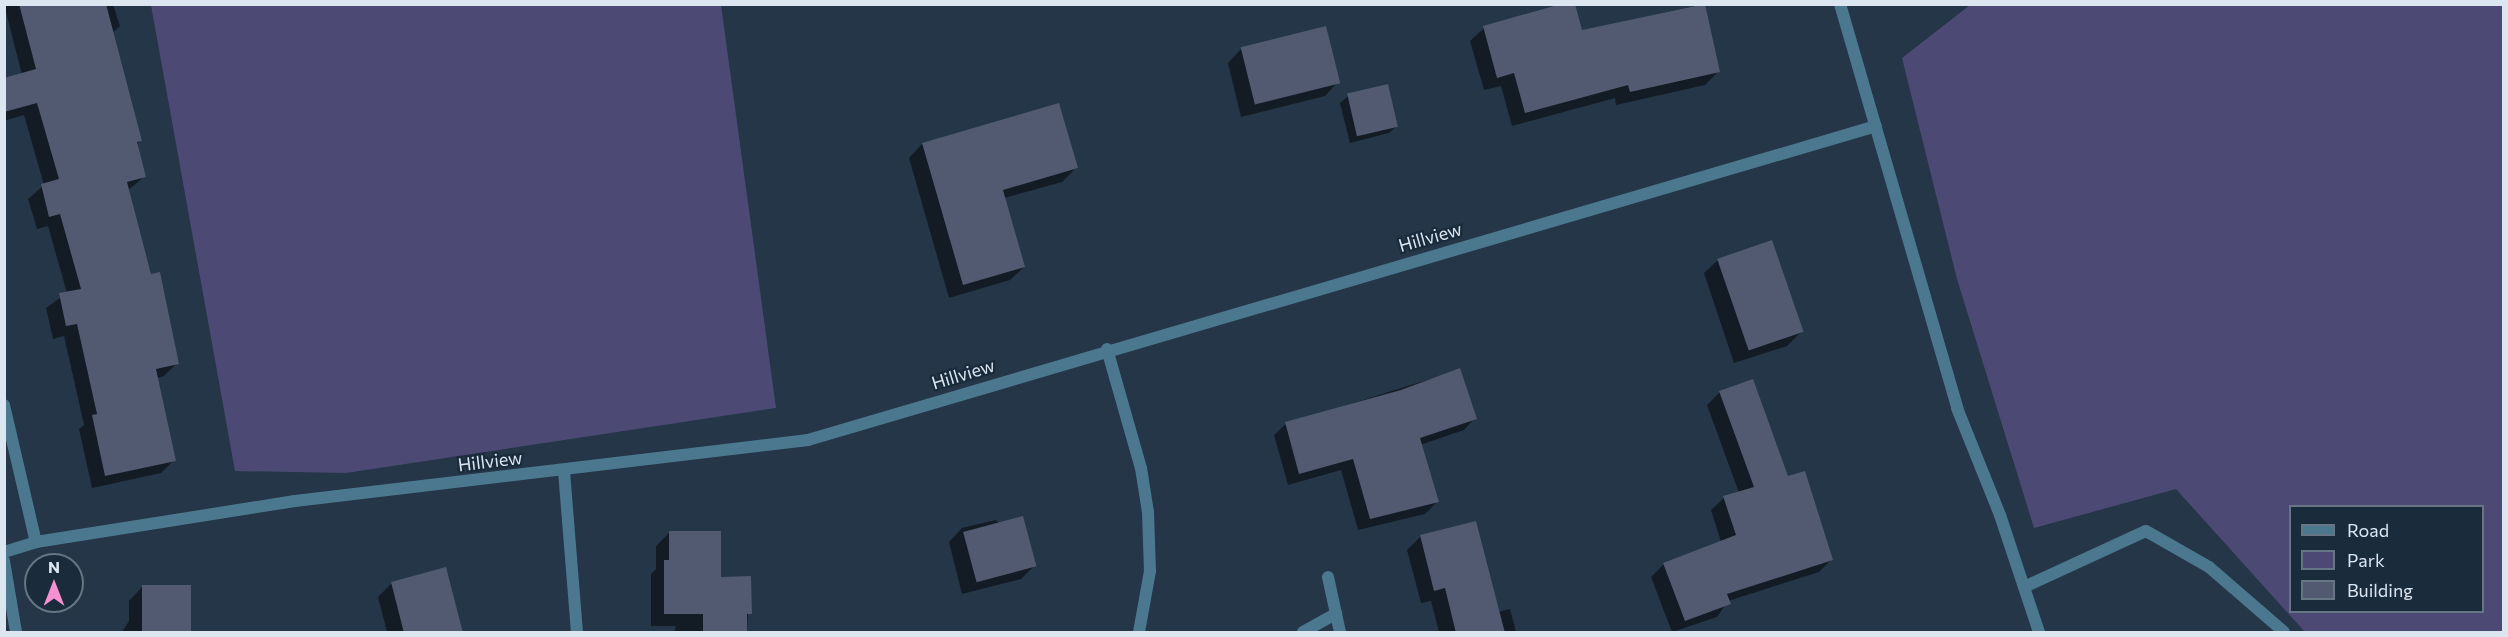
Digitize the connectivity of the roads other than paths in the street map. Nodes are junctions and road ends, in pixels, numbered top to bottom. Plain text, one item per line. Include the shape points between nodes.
1 (1840, 4) edge
2 (1876, 126) junction
3 (1107, 349) junction
4 (4, 405) edge
5 (564, 471) junction
6 (36, 542) junction
7 (4, 552) edge
8 (4, 561) edge
9 (1328, 577) dead end
10 (2024, 587) junction
11 (1336, 614) junction
12 (16, 633) edge
13 (577, 633) edge
14 (1139, 633) edge
15 (1303, 633) edge
16 (1340, 633) edge
17 (2039, 633) edge
18 (2284, 633) edge

1 - 2 street
2 - 3 street, Hillview
2 - 10 street via 1957,408
3 - 5 street, Hillview via 808,440
3 - 14 street via 1141,468 1148,512 1150,571
4 - 6 street
5 - 6 street, Hillview via 295,501
5 - 13 street
6 - 7 street, Hillview
8 - 12 street
9 - 11 street
10 - 17 street
10 - 18 street via 2146,531 2209,567
11 - 15 street
11 - 16 street

